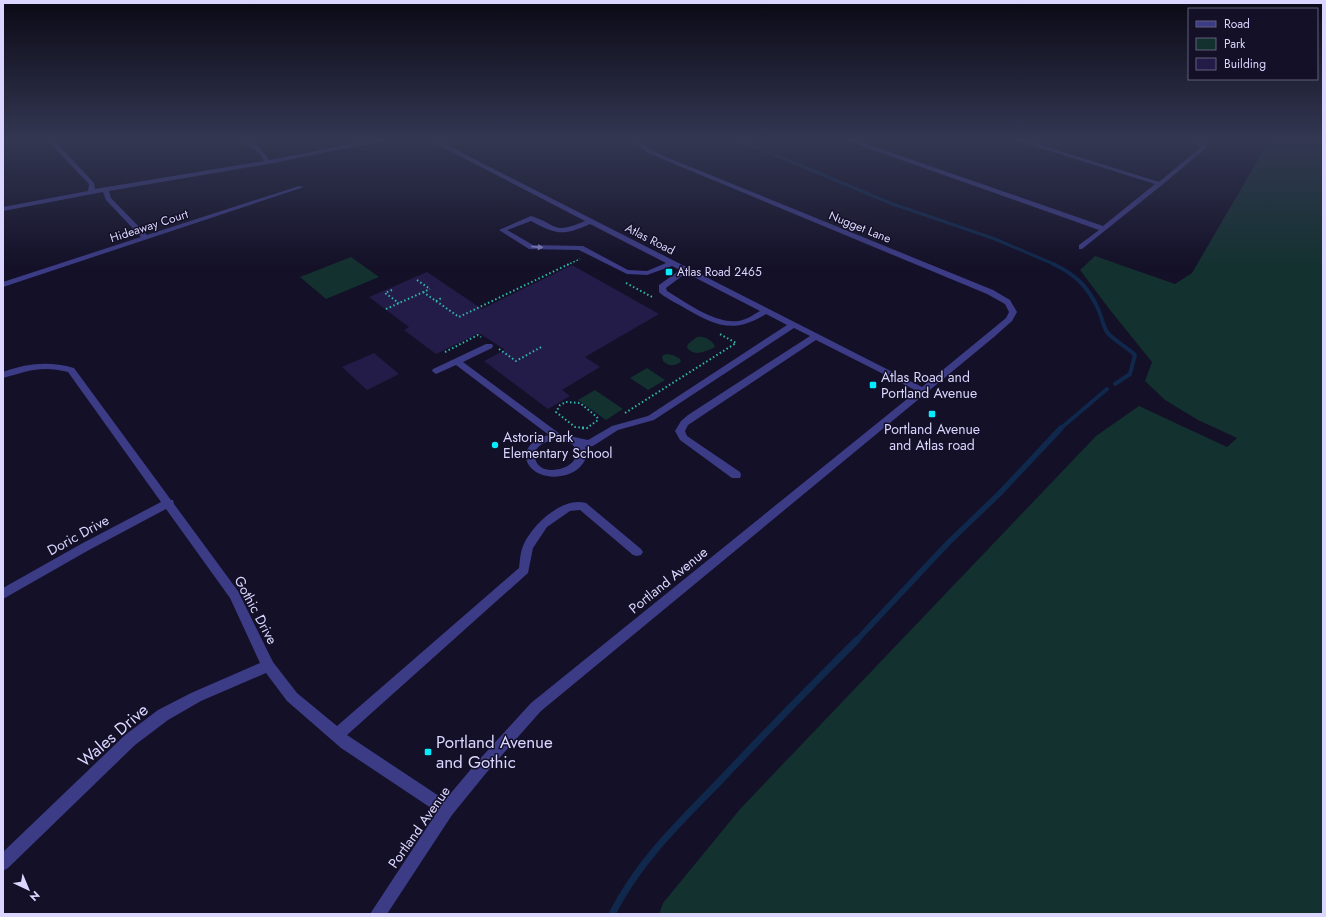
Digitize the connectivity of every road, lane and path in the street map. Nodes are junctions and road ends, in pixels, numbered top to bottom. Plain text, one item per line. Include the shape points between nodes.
1 (90, 182) edge
2 (149, 182) edge
3 (513, 182) edge
4 (722, 182) edge
5 (968, 182) edge
6 (1153, 182) edge
7 (1163, 182) edge
8 (1160, 184) junction
9 (301, 188) dead end
10 (106, 189) junction
11 (91, 192) junction
12 (3, 209) edge
13 (590, 221) junction
14 (1104, 229) junction
15 (146, 238) junction
16 (1082, 247) dead end
17 (582, 258) dead end
18 (672, 263) junction
19 (685, 270) junction
20 (417, 280) dead end
21 (3, 285) edge
22 (392, 290) dead end
23 (423, 292) junction
24 (443, 297) dead end
25 (435, 301) junction
26 (399, 303) junction
27 (1012, 307) joint
28 (386, 309) dead end
29 (766, 311) junction
30 (793, 325) junction
31 (478, 335) dead end
32 (816, 336) junction
33 (736, 343) dead end
34 (489, 346) dead end
35 (543, 346) dead end
36 (445, 352) dead end
37 (516, 361) dead end
38 (458, 362) junction
39 (436, 371) dead end
40 (3, 375) edge
41 (923, 391) junction
42 (624, 414) dead end
43 (593, 425) joint
44 (557, 436) junction
45 (576, 442) junction
46 (736, 475) dead end
47 (169, 503) junction
48 (637, 552) dead end
49 (3, 594) edge
50 (268, 666) junction
51 (337, 735) junction
52 (447, 810) junction
53 (3, 863) edge
54 (378, 914) edge

1 - 11 street
2 - 10 street
3 - 13 street, Atlas Road
4 - 27 street, Nugget Lane via 990,292 1003,298
5 - 14 street
6 - 8 street
7 - 8 street
8 - 14 street
9 - 15 street, Hideaway Court
10 - 11 street
10 - 15 street via 108,199
11 - 12 street
13 - 18 street, Atlas Road
13 -> 18 street via 571,229 557,231 531,218 502,230 532,247 580,248 627,272 647,272
14 - 16 street
15 - 21 street, Hideaway Court
17 - 25 path via 459,317
18 - 19 street, Atlas Road
19 - 29 street, Atlas Road
19 - 29 street via 662,287 663,292 718,322 735,324 749,321
20 - 23 path via 430,289
22 - 26 path via 386,293
23 - 25 path
23 - 26 path
24 - 25 path
26 - 28 path
27 - 41 street, Portland Avenue via 1013,312 1009,319
29 - 30 street, Atlas Road
30 - 32 street, Atlas Road
30 - 45 street via 651,418 615,428 590,444
31 - 36 path
32 - 41 street, Atlas Road
32 - 46 street via 684,423 680,431 683,438
33 - 42 path
34 - 38 street
35 - 37 path
38 - 39 street
38 - 44 street
40 - 47 street, Gothic Drive via 51,364 71,370
41 - 52 street, Portland Avenue via 536,707
43 - 43 path via 598,418 580,404 566,402 557,408 557,413 575,427 587,428
44 - 45 street
44 - 45 street via 542,440 530,450 530,463 542,472 551,474 569,470 581,459 581,447
47 - 49 street, Doric Drive
47 - 50 street, Gothic Drive via 234,595
48 - 51 street via 582,506 568,507 543,524 528,547 524,570
50 - 51 street, Gothic Drive via 292,697
50 - 53 street, Wales Drive via 196,697 163,715 130,740
51 - 52 street, Gothic Drive
52 - 54 street, Portland Avenue

